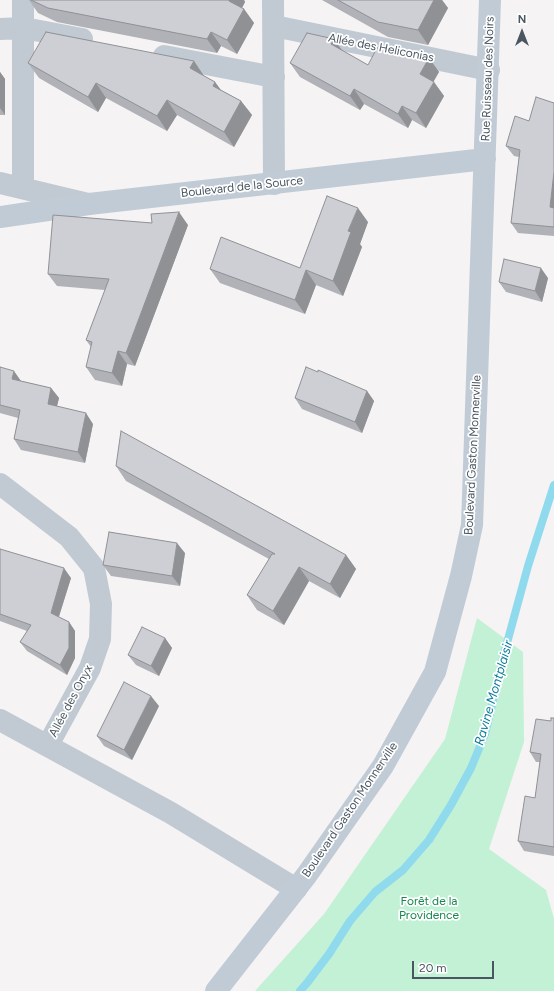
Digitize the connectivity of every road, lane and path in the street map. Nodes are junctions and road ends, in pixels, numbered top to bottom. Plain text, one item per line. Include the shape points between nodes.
1 (23, 0) edge
2 (273, 0) edge
3 (490, 0) edge
4 (274, 26) junction
5 (24, 28) junction
6 (0, 29) edge
7 (102, 43) edge
8 (149, 53) edge
9 (489, 70) junction
10 (274, 78) junction
11 (485, 159) junction
12 (0, 183) edge
13 (274, 184) junction
14 (23, 188) junction
15 (89, 204) junction
16 (0, 217) edge
17 (0, 484) edge
18 (0, 720) edge
19 (48, 745) junction
20 (296, 889) junction
21 (216, 991) edge

1 - 5 street
2 - 4 street
3 - 9 street, Rue Ruisseau des Noirs
4 - 9 street, Allée des Heliconias
4 - 10 street
5 - 6 street
5 - 7 street
5 - 14 street
8 - 10 street
9 - 11 street, Rue Ruisseau des Noirs
10 - 13 street
11 - 13 street, Boulevard de la Source
11 - 20 street, Boulevard Gaston Monnerville via 472,525 459,584 435,672 383,766
12 - 14 street, Boulevard de la Source
13 - 15 street, Boulevard de la Source
14 - 15 street, Boulevard de la Source
15 - 16 street
17 - 19 street, Allée des Onyx via 69,537 94,568 101,604 100,639 90,668
18 - 19 street
19 - 20 street via 171,813
20 - 21 street, Boulevard Gaston Monnerville

